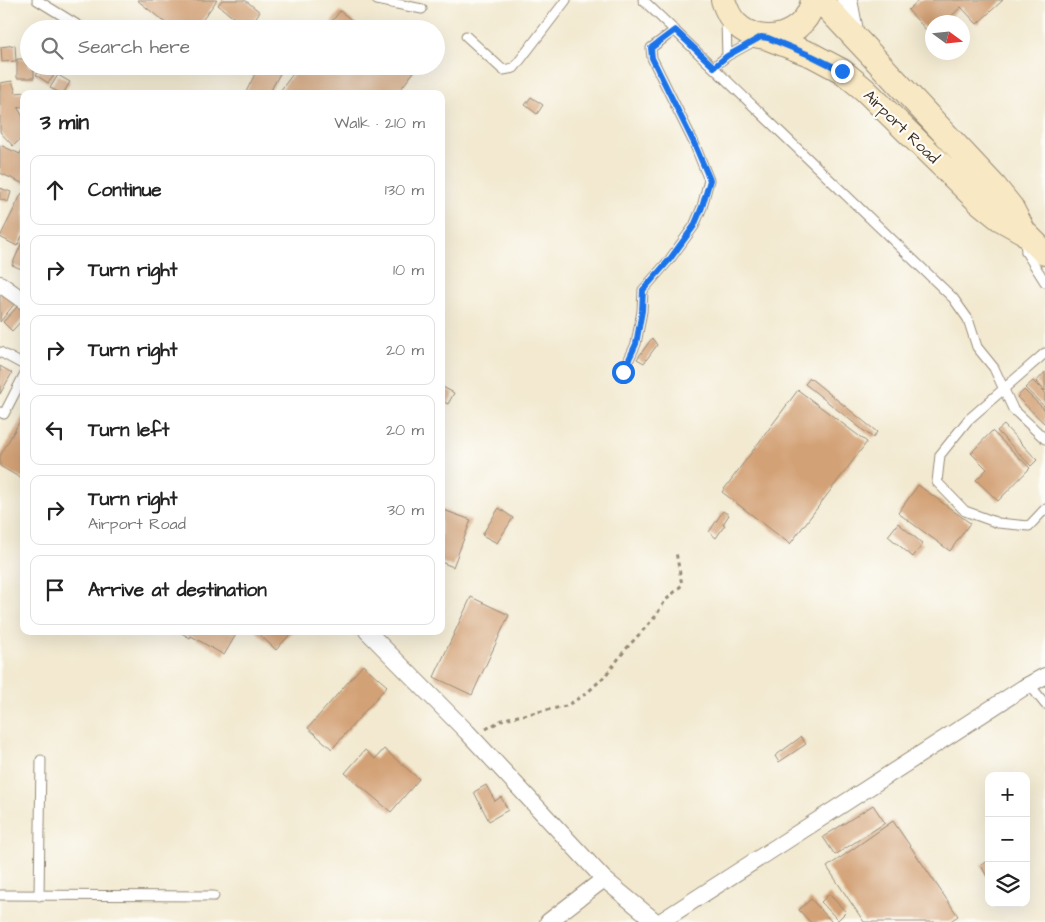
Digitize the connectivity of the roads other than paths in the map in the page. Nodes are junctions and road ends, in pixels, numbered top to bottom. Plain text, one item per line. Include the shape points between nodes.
1 (37, 0) edge
2 (376, 0) edge
3 (566, 0) edge
4 (643, 0) edge
5 (813, 0) edge
6 (820, 0) edge
7 (847, 0) edge
8 (724, 4) edge
9 (422, 9) dead end
10 (69, 20) edge
11 (675, 30) junction
12 (466, 36) dead end
13 (854, 36) junction
14 (765, 37) junction
15 (727, 56) junction
16 (714, 67) junction
17 (1024, 232) junction
18 (1045, 253) edge
19 (1045, 282) edge
20 (0, 284) edge
21 (20, 298) edge
22 (0, 352) edge
23 (1045, 353) edge
24 (20, 363) edge
25 (623, 372) dead end
26 (20, 383) edge
27 (1004, 389) junction
28 (0, 412) edge
29 (1045, 439) edge
30 (1045, 509) edge
31 (371, 635) edge
32 (1045, 676) edge
33 (1029, 684) junction
34 (1045, 704) edge
35 (41, 760) dead end
36 (604, 879) junction
37 (0, 895) edge
38 (39, 896) junction
39 (214, 896) dead end
40 (548, 922) edge
41 (658, 922) edge

1 - 10 lane
2 - 9 lane
3 - 12 lane via 510,70 503,70
4 - 11 lane
5 - 14 main road via 796,28 778,37
6 - 13 main road, Airport Road
7 - 13 street
8 - 14 main road, Airport Road via 736,24
8 - 15 lane
11 - 16 lane
11 - 25 lane via 651,48 652,58 710,180 694,226 643,290 636,344
13 - 17 main road, Airport Road via 995,187
14 - 15 lane
14 - 17 main road, Airport Road via 842,71 978,201
15 - 16 lane
16 - 27 lane via 953,298 968,319 977,347 994,368
17 - 18 main road, Airport Road
17 - 19 lane via 1026,252
20 - 21 street
22 - 24 lane
23 - 27 lane
26 - 28 lane via 4,414
27 - 29 lane via 1013,409
27 - 30 lane via 968,420 940,455 937,482 965,511 998,523 1029,526
31 - 36 street
32 - 33 street
33 - 34 lane
33 - 41 street
35 - 38 lane
36 - 40 street
36 - 41 street
37 - 38 lane
38 - 39 lane

